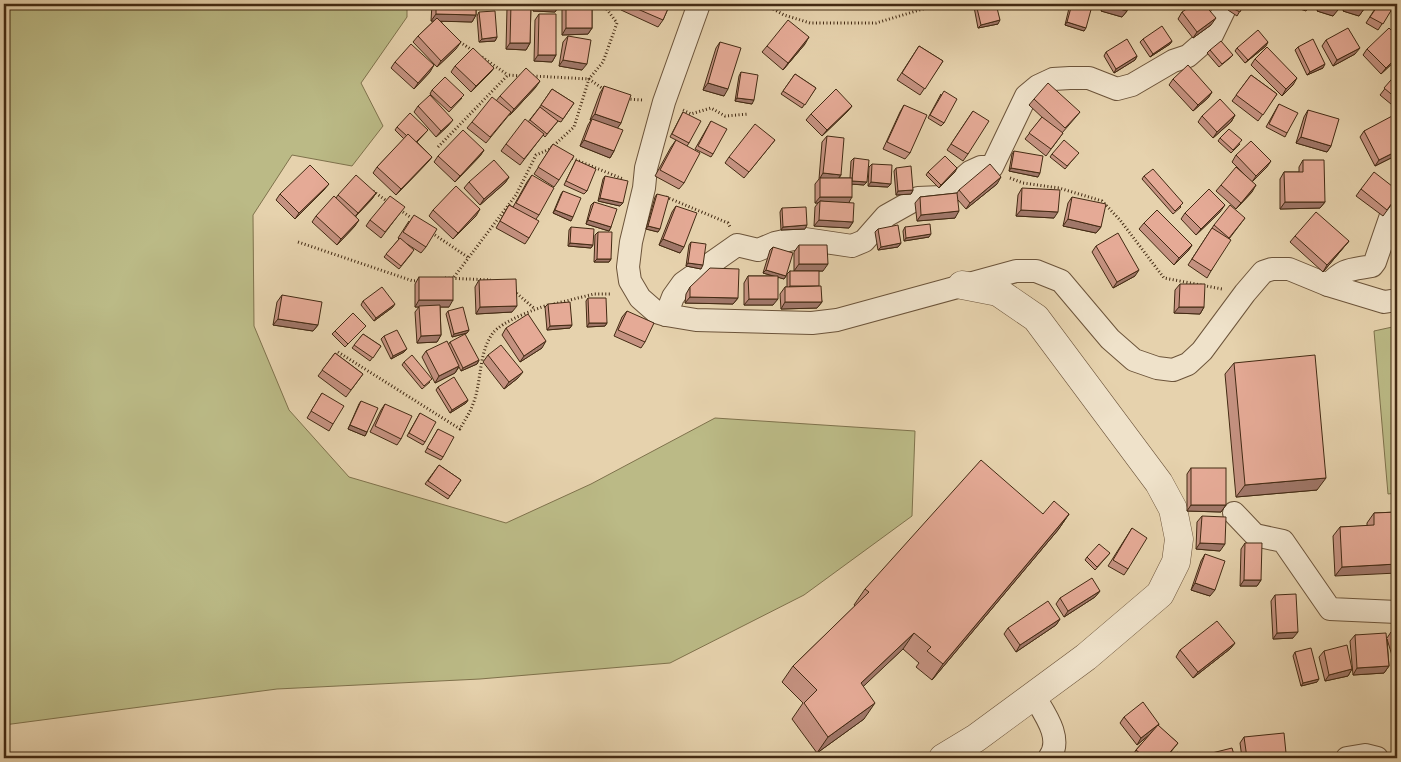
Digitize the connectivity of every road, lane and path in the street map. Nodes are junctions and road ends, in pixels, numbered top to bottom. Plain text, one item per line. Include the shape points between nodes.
1 (603, 4) edge
2 (699, 4) edge
3 (764, 4) edge
4 (953, 4) edge
5 (1227, 4) edge
6 (455, 39) edge
7 (508, 75) junction
8 (589, 80) junction
9 (610, 94) edge
10 (626, 99) edge
11 (664, 102) junction
12 (749, 114) dead end
13 (438, 147) dead end
14 (992, 167) junction
15 (366, 186) edge
16 (1397, 198) edge
17 (390, 203) edge
18 (398, 208) edge
19 (414, 220) edge
20 (429, 231) edge
21 (298, 242) dead end
22 (469, 258) junction
23 (454, 277) junction
24 (438, 278) edge
25 (429, 279) edge
26 (492, 280) edge
27 (1328, 284) junction
28 (962, 285) junction
29 (508, 286) edge
30 (635, 291) junction
31 (1245, 293) junction
32 (1397, 300) edge
33 (535, 309) junction
34 (666, 315) junction
35 (338, 352) dead end
36 (1234, 513) dead end
37 (1397, 612) edge
38 (1034, 696) junction
39 (943, 758) edge
40 (1048, 758) edge
41 (1347, 758) edge
42 (1377, 758) edge

1 - 8 path via 617,23 603,62
2 - 11 street
3 - 4 path via 784,15 810,23 876,23
5 - 14 street via 1212,35 1188,56 1132,85 1116,88 1089,78 1070,78 1038,86 1026,96
6 - 7 path
7 - 8 path
7 - 13 path
8 - 9 path
8 - 22 path via 574,127 550,149 536,155 516,195
10 - 11 path
11 - 12 path via 691,114 710,108 726,116
11 - 30 street via 631,242 628,276
14 - 31 path via 1015,181 1059,188 1102,201 1164,278
14 - 34 street via 970,172 940,197 918,198 894,211 878,223 864,241 852,246 798,238 758,250 737,245 683,283
15 - 17 path
16 - 27 street via 1372,266 1340,273
18 - 19 path
20 - 22 path
21 - 25 path via 412,280
22 - 23 path
23 - 24 path
23 - 26 path
27 - 31 street via 1282,268 1263,272
27 - 32 street via 1384,302
28 - 31 street via 1016,271 1049,275 1061,281 1110,339 1134,360 1173,370 1188,364 1202,350
28 - 34 street via 836,320 812,323 696,320
28 - 38 street via 998,292 1036,318 1159,483 1173,509 1179,539 1176,562 1160,594
29 - 33 path
30 - 33 path via 594,294
30 - 34 street via 648,305
33 - 35 path via 493,332 473,405 460,428
36 - 37 street via 1255,535 1283,541 1330,609
38 - 39 street
38 - 40 street via 1052,731 1053,746
41 - 42 street via 1364,755

